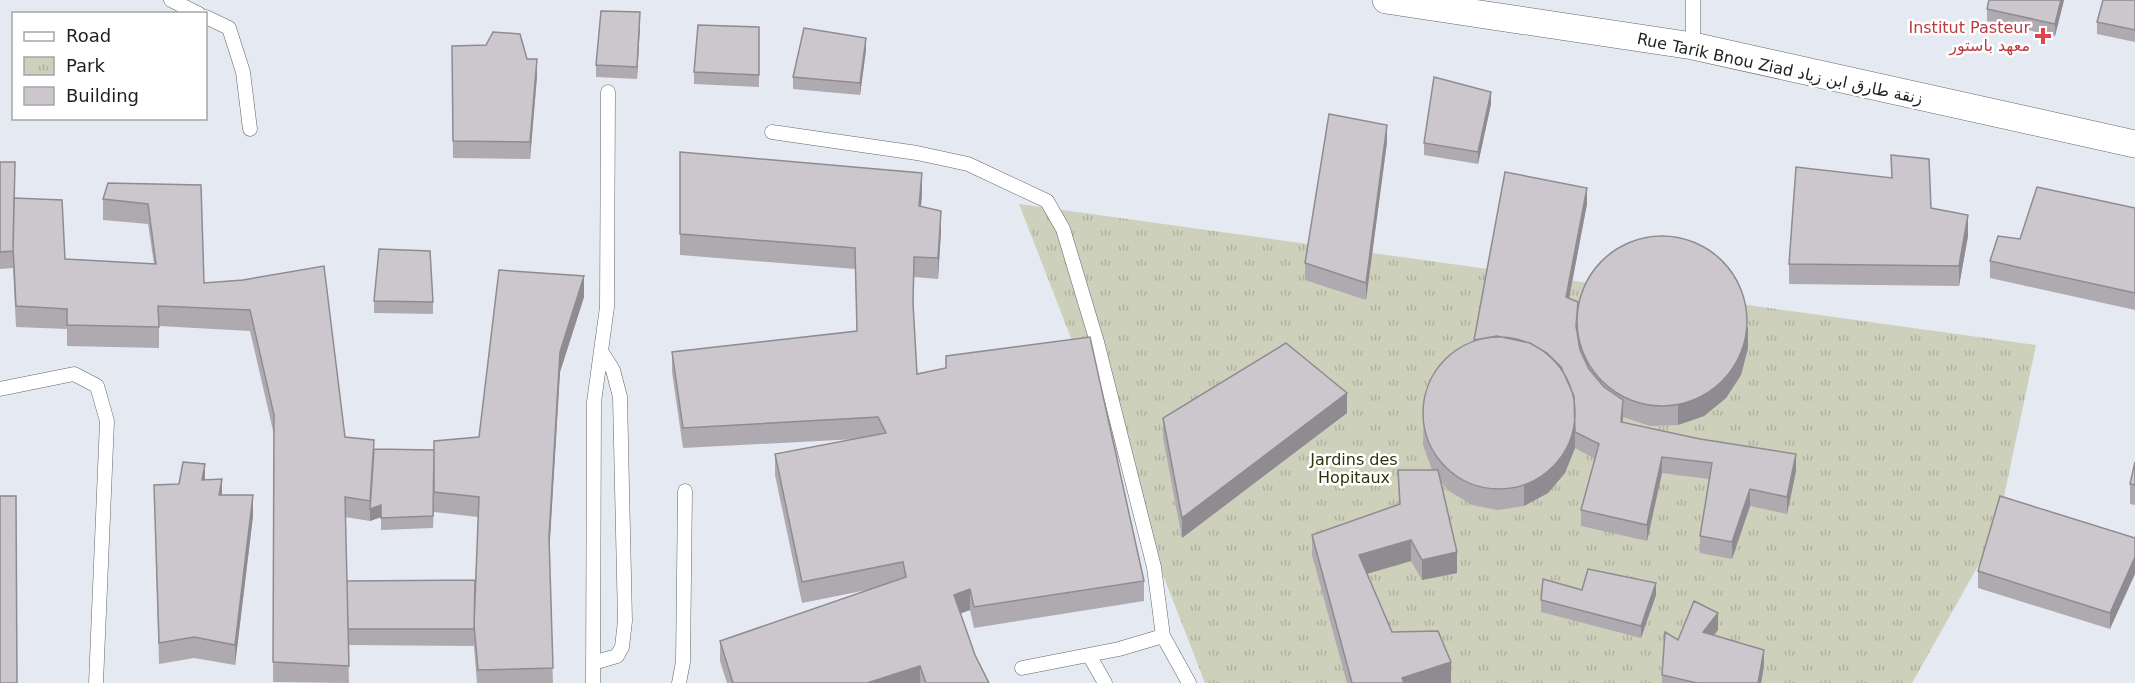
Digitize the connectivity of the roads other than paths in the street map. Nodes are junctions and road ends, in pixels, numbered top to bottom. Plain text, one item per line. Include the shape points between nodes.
1 (171, 0) edge
2 (1386, 0) edge
3 (1693, 0) edge
4 (195, 12) edge
5 (207, 17) edge
6 (1693, 46) junction
7 (608, 92) dead end
8 (250, 129) dead end
9 (772, 132) dead end
10 (2135, 144) edge
11 (601, 351) junction
12 (0, 389) edge
13 (686, 491) dead end
14 (1163, 636) junction
15 (1089, 655) junction
16 (593, 663) junction
17 (1022, 668) dead end
18 (96, 683) edge
19 (593, 683) edge
20 (679, 683) edge
21 (1105, 683) edge
22 (1189, 683) edge

1 - 4 lane
2 - 6 street, Rue Tarik Bnou Ziad زنقة طارق ابن زياد
3 - 6 lane
5 - 8 lane via 229,28 243,72
6 - 10 street, Rue Tarik Bnou Ziad زنقة طارق ابن زياد
7 - 11 lane via 607,307
9 - 14 lane via 968,164 1047,201 1063,229 1091,319 1154,567
11 - 16 lane via 594,402
11 - 16 lane via 613,370 620,397 625,621 617,656
12 - 18 lane via 74,374 97,386 107,420
13 - 20 lane via 683,662
14 - 15 lane
14 - 22 lane
15 - 17 lane
15 - 21 lane
16 - 19 lane

